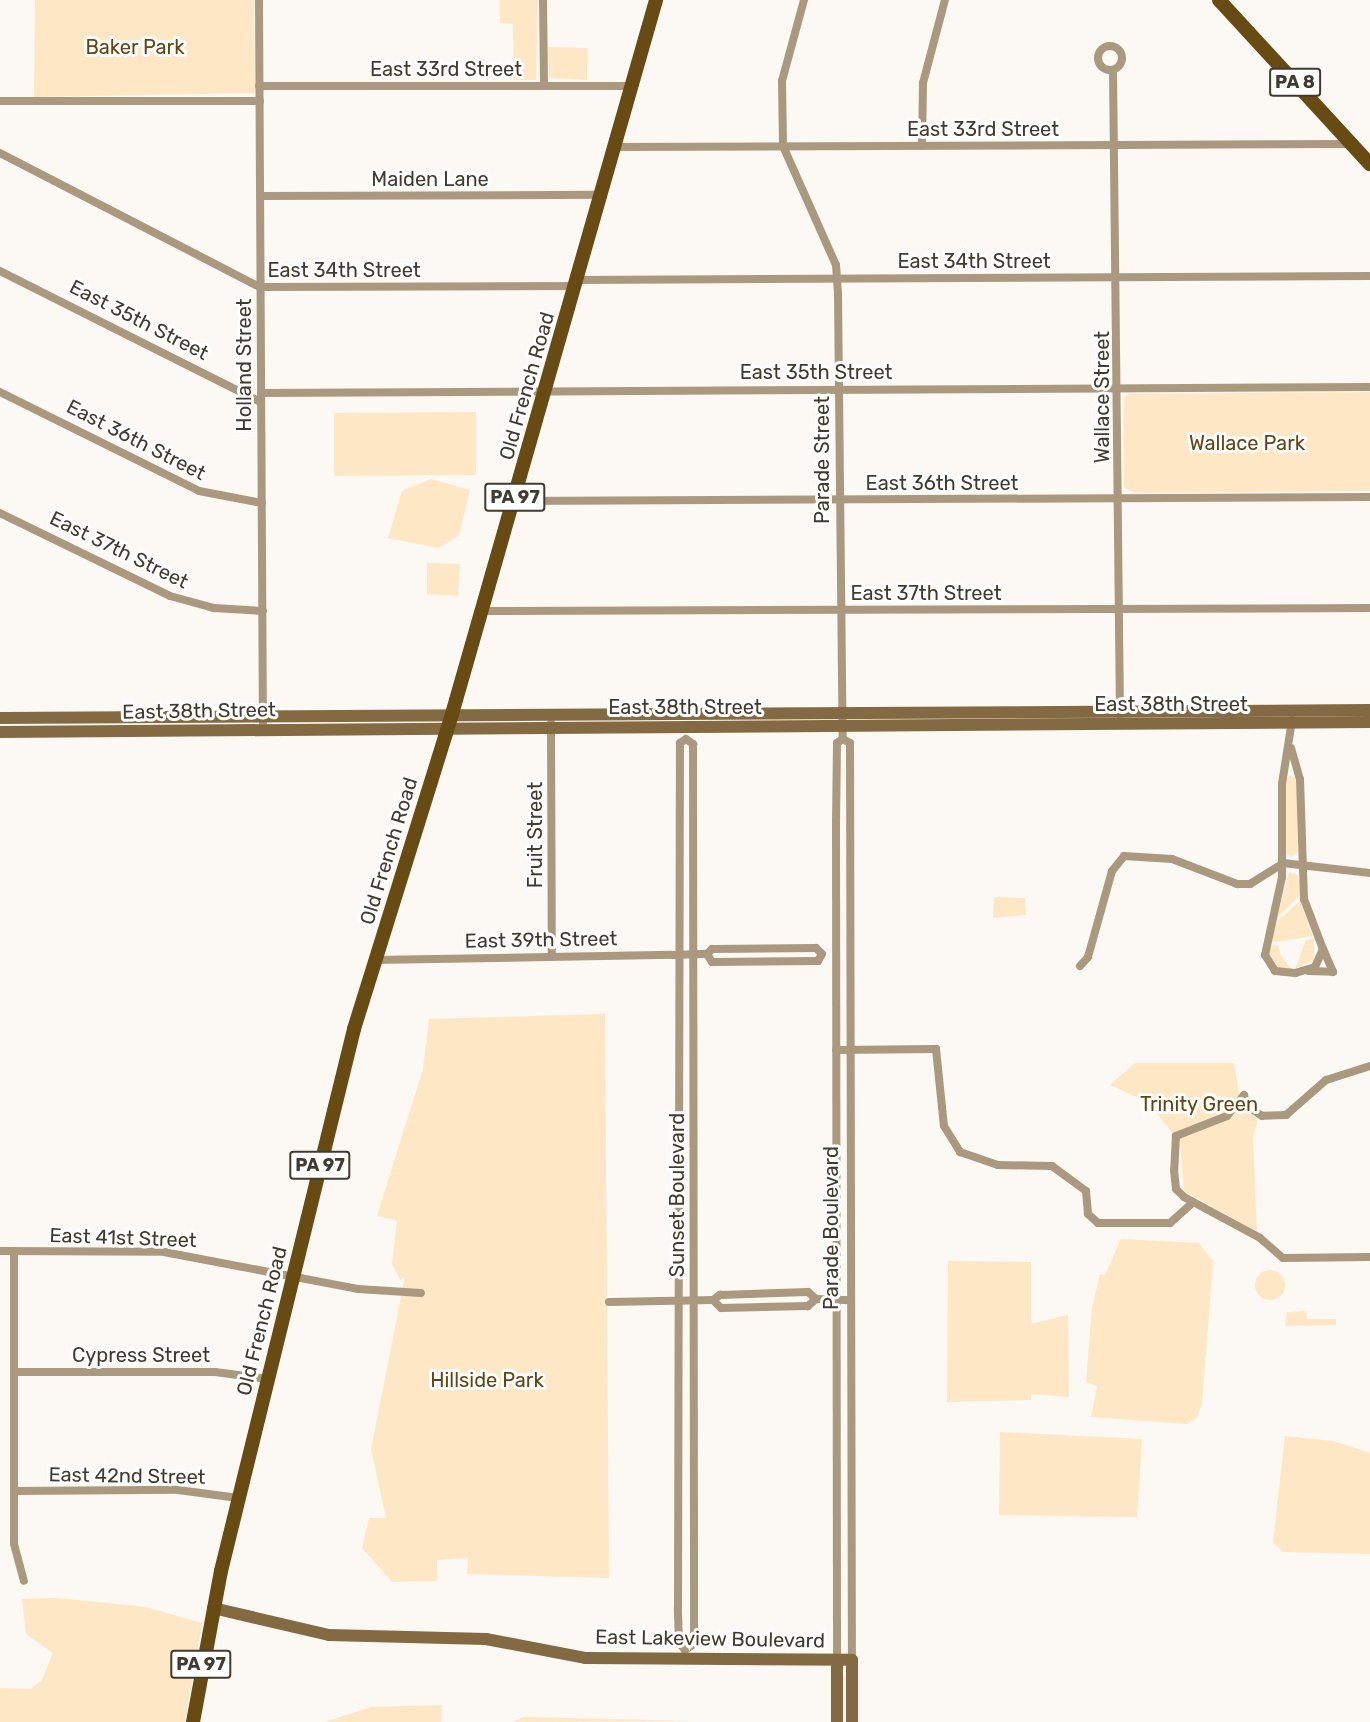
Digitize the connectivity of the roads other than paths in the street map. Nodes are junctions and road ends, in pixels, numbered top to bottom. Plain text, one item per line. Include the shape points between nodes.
1 (259, 0) edge
2 (543, 0) edge
3 (656, 0) edge
4 (804, 0) edge
5 (945, 0) edge
6 (1219, 0) edge
7 (1113, 70) dead end
8 (544, 85) junction
9 (259, 86) junction
10 (632, 86) junction
11 (0, 101) edge
12 (260, 101) junction
13 (1351, 144) junction
14 (1116, 145) junction
15 (783, 146) junction
16 (922, 146) junction
17 (615, 147) junction
18 (0, 153) edge
19 (1370, 164) edge
20 (601, 195) junction
21 (260, 196) junction
22 (0, 272) edge
23 (1370, 276) edge
24 (1118, 277) junction
25 (837, 279) junction
26 (577, 283) junction
27 (260, 287) junction
28 (1118, 387) junction
29 (1370, 387) edge
30 (838, 389) junction
31 (546, 391) junction
32 (0, 392) edge
33 (261, 397) junction
34 (1370, 497) edge
35 (1118, 499) junction
36 (839, 500) junction
37 (514, 501) junction
38 (262, 503) junction
39 (0, 513) edge
40 (1370, 608) edge
41 (1119, 609) junction
42 (840, 610) junction
43 (263, 611) junction
44 (482, 611) junction
45 (1370, 710) edge
46 (1120, 711) junction
47 (452, 714) junction
48 (551, 714) junction
49 (1292, 717) junction
50 (0, 718) edge
51 (842, 719) junction
52 (263, 723) junction
53 (1370, 723) edge
54 (1120, 724) junction
55 (686, 726) junction
56 (550, 727) junction
57 (448, 728) junction
58 (0, 732) edge
59 (843, 739) junction
60 (1291, 748) junction
61 (1283, 863) junction
62 (1302, 865) junction
63 (1370, 873) edge
64 (1323, 949) junction
65 (680, 954) junction
66 (693, 954) junction
67 (707, 954) junction
68 (822, 954) junction
69 (835, 954) junction
70 (850, 954) junction
71 (552, 956) junction
72 (375, 960) junction
73 (1080, 966) dead end
74 (1308, 971) junction
75 (836, 1050) junction
76 (850, 1050) junction
77 (1370, 1066) edge
78 (1192, 1203) junction
79 (0, 1251) edge
80 (14, 1251) junction
81 (1370, 1257) edge
82 (293, 1276) junction
83 (421, 1293) dead end
84 (679, 1299) junction
85 (816, 1299) junction
86 (836, 1299) junction
87 (851, 1299) junction
88 (694, 1300) junction
89 (713, 1300) junction
90 (609, 1302) dead end
91 (14, 1372) junction
92 (268, 1379) junction
93 (15, 1491) junction
94 (238, 1498) junction
95 (24, 1581) dead end
96 (213, 1608) junction
97 (685, 1656) junction
98 (837, 1660) junction
99 (852, 1660) junction
100 (192, 1722) edge
101 (837, 1722) edge
102 (852, 1722) edge

1 - 9 street, Holland Street
2 - 8 street
3 - 10 main road, Old French Road / PA 97
4 - 15 street via 782,81
5 - 16 street via 923,83
6 - 13 main road, PA 8
7 - 14 street, Wallace Street
8 - 9 street, East 33rd Street
8 - 10 street, East 33rd Street
9 - 12 street, Holland Street
10 - 17 main road, Old French Road / PA 97
11 - 12 street
12 - 21 street, Holland Street
13 - 14 street, East 33rd Street
13 - 19 main road, PA 8
14 - 16 street, East 33rd Street
14 - 24 street, Wallace Street
15 - 16 street, East 33rd Street
15 - 17 street, East 33rd Street
15 - 25 street, Parade Street via 836,265
17 - 20 main road, Old French Road / PA 97
18 - 27 street, East 34th Street
20 - 21 street, Maiden Lane
20 - 26 main road, Old French Road / PA 97
21 - 27 street, Holland Street
22 - 33 street, East 35th Street
23 - 24 street, East 34th Street
24 - 25 street, East 34th Street
24 - 28 street, Wallace Street
25 - 26 street, East 34th Street
25 - 30 street, Parade Street
26 - 27 street, East 34th Street
26 - 31 main road, Old French Road / PA 97
27 - 33 street, Holland Street
28 - 29 street, East 35th Street
28 - 30 street, East 35th Street
28 - 35 street, Wallace Street
30 - 31 street, East 35th Street
30 - 36 street, Parade Street
31 - 33 street, East 35th Street
31 - 37 main road, Old French Road / PA 97
32 - 38 street, East 36th Street via 199,491
33 - 38 street, Holland Street
34 - 35 street, East 36th Street
35 - 36 street, East 36th Street
35 - 41 street, Wallace Street
36 - 37 street, East 36th Street
36 - 42 street, Parade Street
37 - 44 main road, Old French Road / PA 97
38 - 43 street, Holland Street
39 - 43 street, East 37th Street via 170,596 214,608
40 - 41 street, East 37th Street
41 - 42 street, East 37th Street
41 - 46 street, Wallace Street
42 - 44 street, East 37th Street
42 - 51 street, Parade Street
43 - 52 street, Holland Street
44 - 47 main road, Old French Road / PA 97
45 - 49 main road, East 38th Street
46 - 49 main road, East 38th Street
46 - 51 main road, East 38th Street
46 - 54 street, Wallace Street
47 - 48 main road, East 38th Street
47 - 52 main road, East 38th Street
47 - 57 main road, Old French Road / PA 97
48 - 55 main road, East 38th Street
48 - 56 street, Fruit Street
49 - 53 main road, East 38th Street
49 - 54 main road, East 38th Street
49 - 60 street
50 - 52 main road, East 38th Street
51 - 54 main road, East 38th Street
51 - 55 main road, East 38th Street
51 - 59 street, Parade Boulevard
52 - 57 main road, East 38th Street
52 - 58 main road, East 38th Street
55 - 56 main road, East 38th Street
55 - 65 street, Sunset Boulevard via 680,743
55 - 66 street, Sunset Boulevard via 693,744
56 - 57 main road, East 38th Street
56 - 71 street, Fruit Street
57 - 72 main road, Old French Road / PA 97
59 - 69 street, Parade Boulevard via 836,754
59 - 70 street, Parade Boulevard via 850,743
60 - 61 street via 1282,784
60 - 62 street via 1300,779
61 - 62 street
61 - 73 street via 1250,884 1237,884 1172,859 1124,856 1112,871 1088,957
61 - 74 street via 1265,955 1275,971
62 - 63 street
62 - 64 street via 1308,916
64 - 74 street
64 - 74 street via 1333,972
65 - 66 street, East 39th Street
65 - 71 street, East 39th Street
65 - 84 street, Sunset Boulevard
66 - 67 street, East 39th Street
66 - 88 street, Sunset Boulevard
67 - 68 street, East 39th Street via 712,949 816,948
67 - 68 street, East 39th Street via 712,962 818,961
68 - 69 street, East 39th Street
69 - 70 street, East 39th Street
69 - 75 street, Parade Boulevard
70 - 76 street, Parade Boulevard
71 - 72 street, East 39th Street
72 - 82 main road, Old French Road / PA 97
75 - 76 street
75 - 86 street, Parade Boulevard
76 - 78 street via 936,1049 944,1126 960,1152 998,1164 1053,1166 1086,1191 1088,1214 1098,1223 1170,1222
76 - 87 street, Parade Boulevard
77 - 78 street via 1326,1080 1286,1115 1262,1116 1246,1105 1244,1095 1227,1116 1176,1136 1174,1182
78 - 81 street via 1260,1238 1283,1258
79 - 80 street, East 41st Street
80 - 82 street, East 41st Street via 164,1252
80 - 91 street
82 - 83 street, East 41st Street
82 - 92 main road, Old French Road / PA 97
84 - 88 street
84 - 90 street
84 - 97 street, Sunset Boulevard via 679,1643
85 - 86 street
85 - 89 street via 808,1292 720,1295
85 - 89 street via 808,1306 721,1308
86 - 87 street
86 - 98 street, Parade Boulevard
87 - 99 street, Parade Boulevard
88 - 89 street
88 - 97 street, Sunset Boulevard via 694,1644
91 - 92 street, Cypress Street via 197,1371
91 - 93 street
92 - 94 main road, Old French Road / PA 97
93 - 94 street, East 42nd Street via 178,1490
93 - 95 street via 16,1561
94 - 96 main road, Old French Road / PA 97
96 - 97 main road, East Lakeview Boulevard via 342,1637 461,1637 579,1657
96 - 100 main road, Old French Road / PA 97
97 - 98 main road, East Lakeview Boulevard
98 - 99 main road, East Lakeview Boulevard
98 - 101 main road, Parade Boulevard
99 - 102 main road, Parade Boulevard

